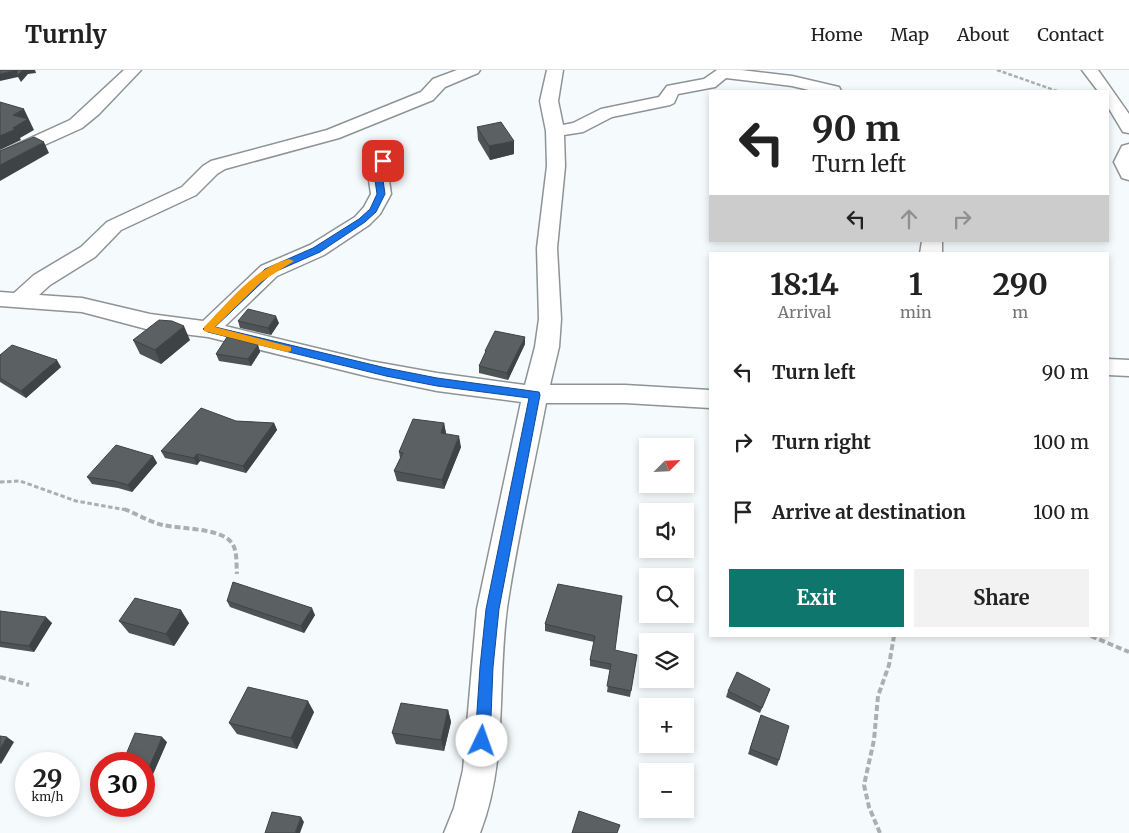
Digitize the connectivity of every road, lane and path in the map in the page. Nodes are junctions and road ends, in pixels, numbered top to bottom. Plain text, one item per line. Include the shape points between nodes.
1 (133, 70) edge
2 (472, 70) edge
3 (997, 70) edge
4 (1090, 70) edge
5 (553, 71) edge
6 (728, 71) edge
7 (829, 90) edge
8 (1054, 90) edge
9 (1105, 90) edge
10 (1109, 96) edge
11 (1129, 128) edge
12 (555, 131) junction
13 (1129, 150) edge
14 (0, 159) edge
15 (383, 161) dead end
16 (1129, 174) edge
17 (9, 300) edge
18 (208, 329) junction
19 (1109, 367) edge
20 (1129, 368) edge
21 (535, 395) junction
22 (709, 399) edge
23 (0, 482) edge
24 (237, 574) dead end
25 (894, 637) edge
26 (1093, 637) edge
27 (1129, 652) edge
28 (0, 677) edge
29 (29, 685) dead end
30 (462, 833) edge
31 (880, 833) edge

1 - 14 street via 76,124
2 - 17 street via 439,83 427,96 333,134 218,165 189,191 114,226 88,252
3 - 8 path
4 - 9 street
5 - 12 street via 550,101
6 - 7 street via 792,80
6 - 12 street via 709,82 673,90 664,101 607,113 577,128
10 - 11 street
12 - 21 street via 556,166 547,248 550,319
13 - 16 street via 1124,162
15 - 18 street via 379,180 381,194 373,210 317,250 269,271
17 - 18 street via 82,305 150,322
18 - 21 street via 370,369
19 - 20 street
21 - 22 street via 625,394
21 - 30 street via 492,609 480,770 472,808
23 - 24 path via 20,481 76,501 122,508 162,525 225,537 235,550
25 - 31 path via 889,665 878,696 874,740 864,785 868,806
26 - 27 path
28 - 29 path

